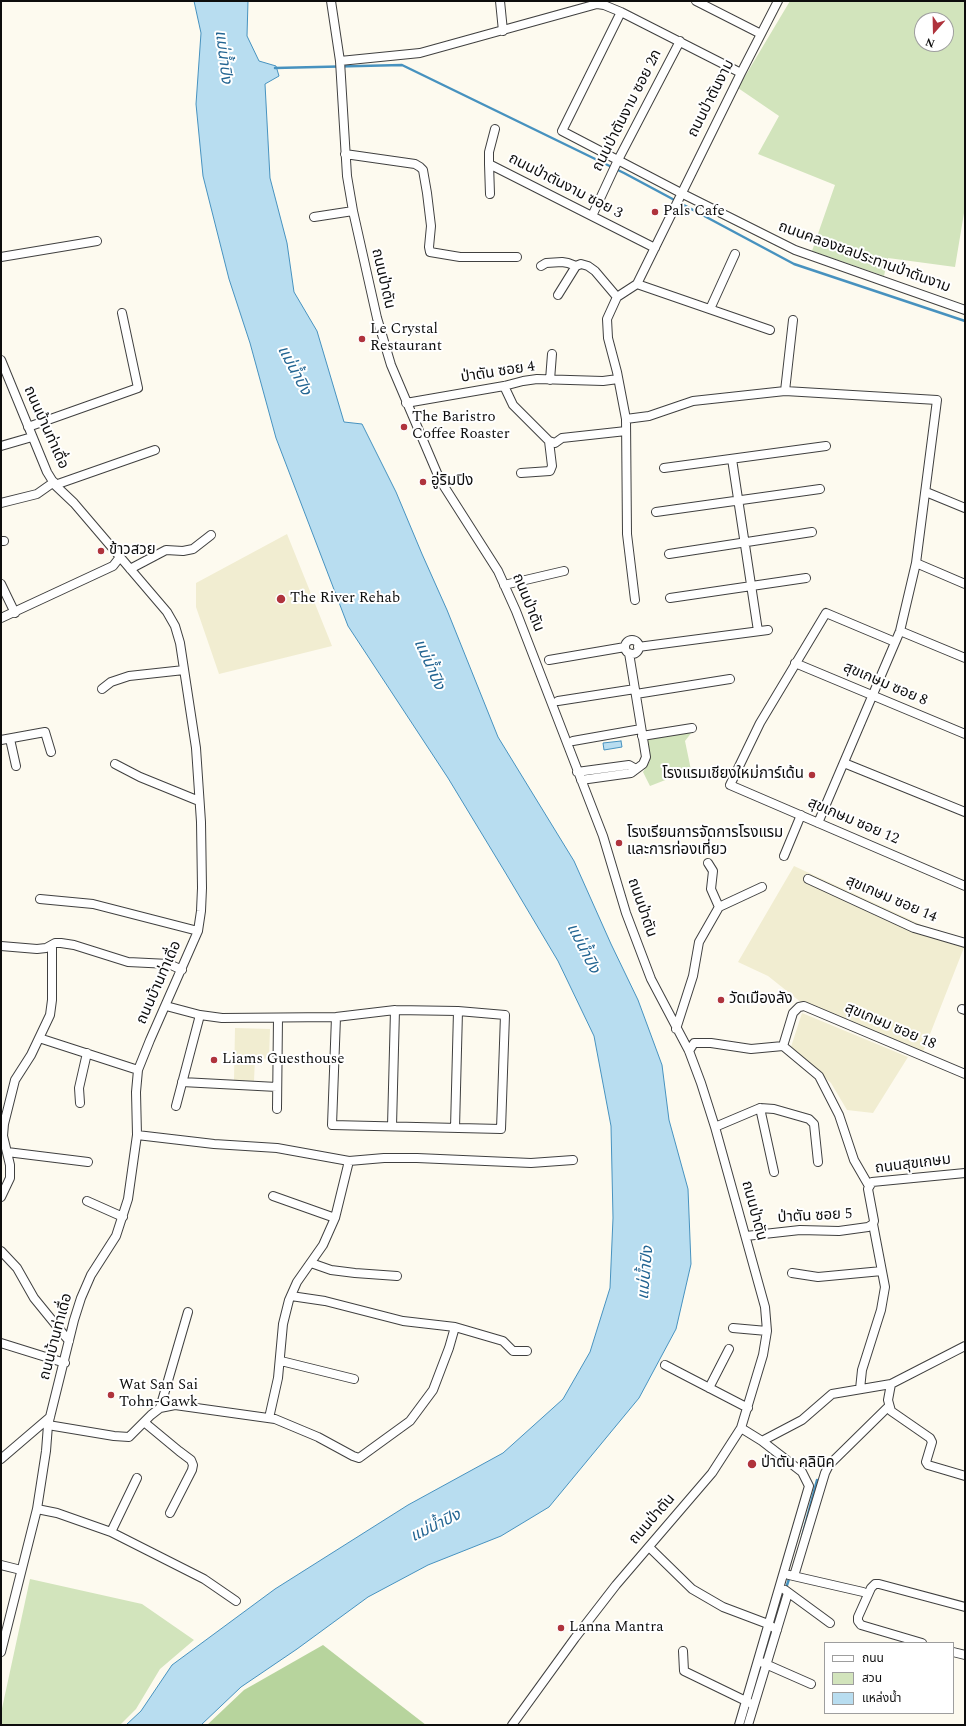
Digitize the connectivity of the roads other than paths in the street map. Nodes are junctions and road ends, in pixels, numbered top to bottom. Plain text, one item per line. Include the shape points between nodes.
1 (331, 1) edge
2 (500, 1) edge
3 (696, 1) edge
4 (778, 1) edge
5 (608, 2) edge
6 (620, 12) junction
7 (503, 31) junction
8 (761, 34) junction
9 (680, 41) junction
10 (340, 61) junction
11 (741, 73) junction
12 (495, 129) dead end
13 (346, 154) junction
14 (618, 160) junction
15 (489, 164) junction
16 (681, 193) junction
17 (490, 194) dead end
18 (353, 211) junction
19 (314, 216) dead end
20 (592, 216) junction
21 (97, 241) dead end
22 (655, 248) junction
23 (735, 254) dead end
24 (1, 256) edge
25 (517, 257) dead end
26 (541, 266) dead end
27 (576, 266) junction
28 (637, 284) junction
29 (558, 295) dead end
30 (617, 297) junction
31 (710, 309) junction
32 (965, 310) edge
33 (122, 313) dead end
34 (793, 320) dead end
35 (770, 330) dead end
36 (552, 354) dead end
37 (1, 360) edge
38 (618, 379) junction
39 (550, 380) junction
40 (504, 386) junction
41 (785, 391) junction
42 (406, 403) junction
43 (626, 419) junction
44 (28, 427) junction
45 (626, 431) junction
46 (32, 437) junction
47 (549, 441) junction
48 (1, 446) edge
49 (826, 446) dead end
50 (155, 450) dead end
51 (732, 459) junction
52 (664, 468) dead end
53 (520, 473) dead end
54 (55, 483) junction
55 (820, 489) dead end
56 (926, 492) junction
57 (738, 500) junction
58 (1, 504) edge
59 (965, 508) edge
60 (656, 512) dead end
61 (812, 532) dead end
62 (212, 535) dead end
63 (744, 542) junction
64 (669, 554) dead end
65 (120, 557) junction
66 (916, 563) junction
67 (130, 569) junction
68 (564, 571) dead end
69 (806, 578) dead end
70 (1, 584) edge
71 (965, 584) edge
72 (504, 585) junction
73 (751, 586) junction
74 (670, 598) dead end
75 (635, 600) dead end
76 (15, 613) junction
77 (1, 618) edge
78 (768, 630) dead end
79 (758, 631) junction
80 (900, 631) junction
81 (895, 642) junction
82 (627, 650) junction
83 (965, 658) edge
84 (549, 660) dead end
85 (795, 663) junction
86 (184, 670) junction
87 (730, 679) dead end
88 (102, 689) dead end
89 (635, 692) junction
90 (873, 695) junction
91 (558, 701) dead end
92 (692, 728) dead end
93 (642, 732) junction
94 (965, 734) edge
95 (10, 739) junction
96 (1, 740) edge
97 (573, 741) dead end
98 (52, 752) dead end
99 (844, 763) junction
100 (115, 764) dead end
101 (16, 766) dead end
102 (636, 769) junction
103 (577, 772) junction
104 (580, 780) junction
105 (199, 801) junction
106 (965, 812) edge
107 (800, 815) junction
108 (818, 823) junction
109 (784, 856) dead end
110 (708, 863) dead end
111 (808, 879) dead end
112 (965, 886) edge
113 (762, 887) dead end
114 (40, 899) dead end
115 (720, 906) junction
116 (198, 931) junction
117 (965, 944) edge
118 (52, 945) junction
119 (1, 946) edge
120 (182, 970) junction
121 (166, 1006) junction
122 (395, 1010) junction
123 (458, 1011) junction
124 (200, 1016) junction
125 (336, 1017) junction
126 (278, 1018) junction
127 (676, 1028) junction
128 (39, 1038) junction
129 (783, 1046) junction
130 (689, 1051) junction
131 (87, 1053) junction
132 (138, 1070) junction
133 (965, 1074) edge
134 (182, 1082) junction
135 (277, 1087) junction
136 (80, 1103) dead end
137 (176, 1106) dead end
138 (760, 1108) junction
139 (277, 1109) dead end
140 (392, 1126) junction
141 (716, 1127) junction
142 (455, 1128) junction
143 (137, 1136) junction
144 (7, 1152) junction
145 (573, 1160) dead end
146 (349, 1161) junction
147 (88, 1162) dead end
148 (818, 1162) dead end
149 (774, 1172) dead end
150 (965, 1173) edge
151 (869, 1187) junction
152 (273, 1196) dead end
153 (1, 1197) edge
154 (87, 1201) dead end
155 (123, 1217) junction
156 (335, 1218) junction
157 (873, 1224) junction
158 (746, 1236) junction
159 (1, 1251) edge
160 (312, 1263) junction
161 (882, 1271) junction
162 (792, 1273) dead end
163 (396, 1276) dead end
164 (291, 1296) junction
165 (188, 1312) dead end
166 (455, 1327) junction
167 (733, 1328) dead end
168 (767, 1331) junction
169 (69, 1341) junction
170 (1, 1343) edge
171 (965, 1346) edge
172 (729, 1349) dead end
173 (527, 1351) dead end
174 (281, 1361) junction
175 (65, 1363) junction
176 (665, 1365) dead end
177 (354, 1379) dead end
178 (891, 1384) junction
179 (709, 1388) junction
180 (860, 1389) junction
181 (889, 1406) junction
182 (160, 1408) junction
183 (748, 1408) junction
184 (50, 1417) junction
185 (269, 1418) junction
186 (144, 1422) junction
187 (48, 1425) junction
188 (741, 1428) junction
189 (762, 1441) junction
190 (1, 1459) edge
191 (965, 1476) edge
192 (137, 1478) dead end
193 (809, 1486) junction
194 (821, 1489) junction
195 (37, 1509) junction
196 (170, 1513) dead end
197 (111, 1532) junction
198 (793, 1541) junction
199 (804, 1543) junction
200 (649, 1547) junction
201 (1, 1565) edge
202 (21, 1570) junction
203 (784, 1573) junction
204 (794, 1576) junction
205 (780, 1586) junction
206 (788, 1592) junction
207 (863, 1592) dead end
208 (236, 1601) dead end
209 (965, 1607) edge
210 (830, 1623) dead end
211 (768, 1624) junction
212 (777, 1630) junction
213 (919, 1642) edge
214 (683, 1651) dead end
215 (1, 1652) edge
216 (954, 1652) edge
217 (965, 1655) edge
218 (763, 1663) junction
219 (812, 1684) dead end
220 (746, 1702) junction
221 (754, 1705) junction
222 (512, 1725) edge
223 (739, 1725) edge
224 (748, 1725) edge

1 - 10 street, ถนนป่าตัน
2 - 7 street
3 - 8 street
4 - 8 street, ถนนป่าตันงาม
5 - 6 street
5 - 7 street
6 - 9 street
6 - 14 street, ถนนคลองชลประทานป่าตันงาม via 562,130
7 - 10 street via 420,53
8 - 11 street, ถนนป่าตันงาม
9 - 11 street
9 - 14 street, ถนนป่าตันงาม ซอย 2ก
10 - 13 street, ถนนป่าตัน
11 - 16 street, ถนนป่าตันงาม
12 - 15 street via 489,152
13 - 18 street, ถนนป่าตัน
13 - 25 street via 415,164 423,170 431,226 430,252 460,257
14 - 16 street, ถนนคลองชลประทานป่าตันงาม
14 - 20 street, ถนนป่าตันงาม ซอย 2ก
15 - 17 street, ถนนป่าตันงาม ซอย 3
15 - 20 street, ถนนป่าตันงาม ซอย 3
16 - 22 street, ถนนป่าตันงาม
16 - 32 street, ถนนคลองชลประทานป่าตันงาม via 795,250
18 - 19 street
18 - 42 street, ถนนป่าตัน via 377,318
20 - 22 street, ถนนป่าตันงาม ซอย 3
21 - 24 street
22 - 28 street, ถนนป่าตันงาม
23 - 31 street
26 - 27 street via 562,262
27 - 29 street
27 - 30 street via 581,264 595,271
28 - 30 street
28 - 31 street
30 - 38 street via 607,319 608,338
31 - 35 street
33 - 44 street via 138,388
34 - 41 street
36 - 39 street
37 - 44 street, ถนนบ้านท่าเดื่อ
38 - 39 street, ป่าตัน ซอย 4
38 - 43 street
39 - 40 street, ป่าตัน ซอย 4 via 523,381
40 - 42 street, ป่าตัน ซอย 4
40 - 47 street via 514,405
41 - 43 street via 692,401 649,416
41 - 56 street via 937,400
42 - 72 street, ถนนป่าตัน via 440,480 491,559
43 - 45 street
44 - 46 street, ถนนบ้านท่าเดื่อ
45 - 47 street via 562,438 555,443
45 - 75 street via 627,534
46 - 48 street
46 - 54 street, ถนนบ้านท่าเดื่อ via 47,472
47 - 53 street via 552,466 550,471
49 - 51 street
50 - 54 street
51 - 52 street
51 - 57 street
54 - 58 street via 37,494
54 - 65 street, ถนนบ้านท่าเดื่อ
55 - 57 street
56 - 59 street
56 - 66 street
57 - 60 street
57 - 63 street
61 - 63 street
62 - 67 street via 193,549 166,550
63 - 64 street
63 - 73 street
65 - 67 street, ถนนบ้านท่าเดื่อ
65 - 76 street via 113,566
66 - 71 street
66 - 80 street
67 - 86 street, ถนนบ้านท่าเดื่อ via 167,612 175,626
68 - 72 street
69 - 73 street
70 - 76 street
72 - 103 street, ถนนป่าตัน
73 - 74 street
73 - 79 street
76 - 77 street
78 - 79 street
79 - 82 street via 638,647 636,642 631,640 627,642
80 - 81 street
80 - 83 street
81 - 85 street via 826,613
81 - 90 street
82 - 84 street
82 - 89 street
85 - 90 street, สุขเกษม ซอย 8
85 - 107 street, สุขเกษม ซอย 12 via 760,722 730,784
86 - 88 street via 129,676 111,682
86 - 105 street, ถนนบ้านท่าเดื่อ via 196,748
87 - 89 street
89 - 91 street
89 - 93 street
90 - 94 street, สุขเกษม ซอย 8
90 - 99 street
92 - 93 street
93 - 97 street
93 - 102 street via 646,757 644,764
95 - 96 street
95 - 98 street via 45,732
95 - 101 street
99 - 106 street
99 - 108 street
100 - 105 street
102 - 103 street via 629,765
102 - 104 street via 631,773
103 - 104 street, ถนนป่าตัน
104 - 127 street, ถนนป่าตัน via 603,836 626,913 651,979
105 - 116 street, ถนนบ้านท่าเดื่อ via 202,888
107 - 108 street, สุขเกษม ซอย 12
107 - 109 street
108 - 112 street, สุขเกษม ซอย 12
110 - 115 street via 713,871 710,889
111 - 117 street, สุขเกษม ซอย 14 via 914,928
113 - 115 street
114 - 116 street via 93,904
115 - 127 street via 699,942 693,976
116 - 120 street, ถนนบ้านท่าเดื่อ
118 - 119 street via 37,949
118 - 120 street via 74,945 128,962 169,964
118 - 128 street via 52,1000 50,1014
120 - 121 street, ถนนบ้านท่าเดื่อ
121 - 124 street
121 - 132 street, ถนนบ้านท่าเดื่อ
122 - 123 street
122 - 125 street
122 - 140 street
123 - 142 street
123 - 142 street via 505,1015 501,1129
124 - 126 street
124 - 134 street
125 - 126 street
125 - 140 street via 332,1125
126 - 135 street
127 - 130 street, ถนนป่าตัน
128 - 131 street
128 - 144 street via 15,1080 4,1124 3,1136
129 - 130 street via 751,1049 694,1043
129 - 133 street, สุขเกษม ซอย 18 via 793,1013 804,1006
129 - 151 street, ป่าตัน ซอย 5 via 819,1076 839,1115 854,1160
130 - 141 street, ถนนป่าตัน
131 - 132 street
131 - 136 street via 79,1088
132 - 143 street, ถนนบ้านท่าเดื่อ
134 - 135 street
134 - 137 street
135 - 139 street
138 - 141 street
138 - 148 street via 774,1109 809,1119 814,1124
138 - 149 street
140 - 142 street
141 - 158 street, ถนนป่าตัน
143 - 146 street via 277,1148
143 - 155 street, ถนนบ้านท่าเดื่อ via 128,1200
144 - 147 street
144 - 153 street via 10,1178
145 - 146 street via 531,1163 384,1158
146 - 156 street
150 - 151 street, ถนนสุขเกษม via 875,1181
151 - 157 street, ป่าตัน ซอย 5
152 - 156 street
154 - 155 street
155 - 169 street, ถนนบ้านท่าเดื่อ via 116,1236 91,1275 80,1298
156 - 160 street
157 - 158 street, ป่าตัน ซอย 5 via 860,1229 839,1231 800,1230
157 - 161 street
158 - 168 street, ถนนป่าตัน via 765,1307
159 - 169 street via 17,1268 34,1298
160 - 163 street via 331,1270 355,1274
160 - 164 street via 297,1282
161 - 162 street via 818,1277
161 - 180 street via 885,1287 881,1310 862,1370
164 - 166 street via 325,1301 403,1321
164 - 174 street via 283,1324
165 - 182 street
166 - 173 street via 502,1341 513,1350
166 - 185 street via 433,1390 410,1421 359,1458 318,1437
167 - 168 street
168 - 183 street, ถนนป่าตัน
169 - 175 street, ถนนบ้านท่าเดื่อ
170 - 175 street
171 - 178 street
172 - 179 street
174 - 177 street
174 - 185 street
175 - 184 street, ถนนบ้านท่าเดื่อ
176 - 179 street
178 - 180 street
178 - 181 street
179 - 183 street
180 - 189 street via 832,1394 802,1420
181 - 191 street via 892,1411 930,1438 932,1442 926,1462 928,1465
181 - 194 street via 829,1465
182 - 185 street via 175,1405
182 - 186 street
183 - 188 street, ถนนป่าตัน
184 - 187 street, ถนนบ้านท่าเดื่อ
184 - 190 street
186 - 187 street via 129,1437
186 - 196 street via 191,1460 193,1465
187 - 195 street, ถนนบ้านท่าเดื่อ
188 - 189 street
188 - 200 street, ถนนป่าตัน via 712,1473
189 - 193 street via 802,1472
192 - 197 street
193 - 194 street
193 - 198 street
194 - 199 street
195 - 197 street via 57,1513
195 - 202 street, ถนนบ้านท่าเดื่อ
197 - 208 street via 204,1580
198 - 199 street
198 - 203 street
199 - 204 street
200 - 211 street via 692,1590 723,1607
200 - 222 street, ถนนป่าตัน via 575,1638
201 - 202 street
202 - 215 street, ถนนบ้านท่าเดื่อ
203 - 204 street
203 - 205 street
204 - 207 street
205 - 206 street
205 - 211 street
206 - 210 street
206 - 212 street
209 - 213 street via 874,1584 858,1617 861,1625
211 - 212 street
211 - 218 street
212 - 218 street
214 - 220 street via 684,1671
216 - 217 street
218 - 219 street
218 - 220 street
218 - 221 street
220 - 221 street
220 - 223 street
221 - 224 street

